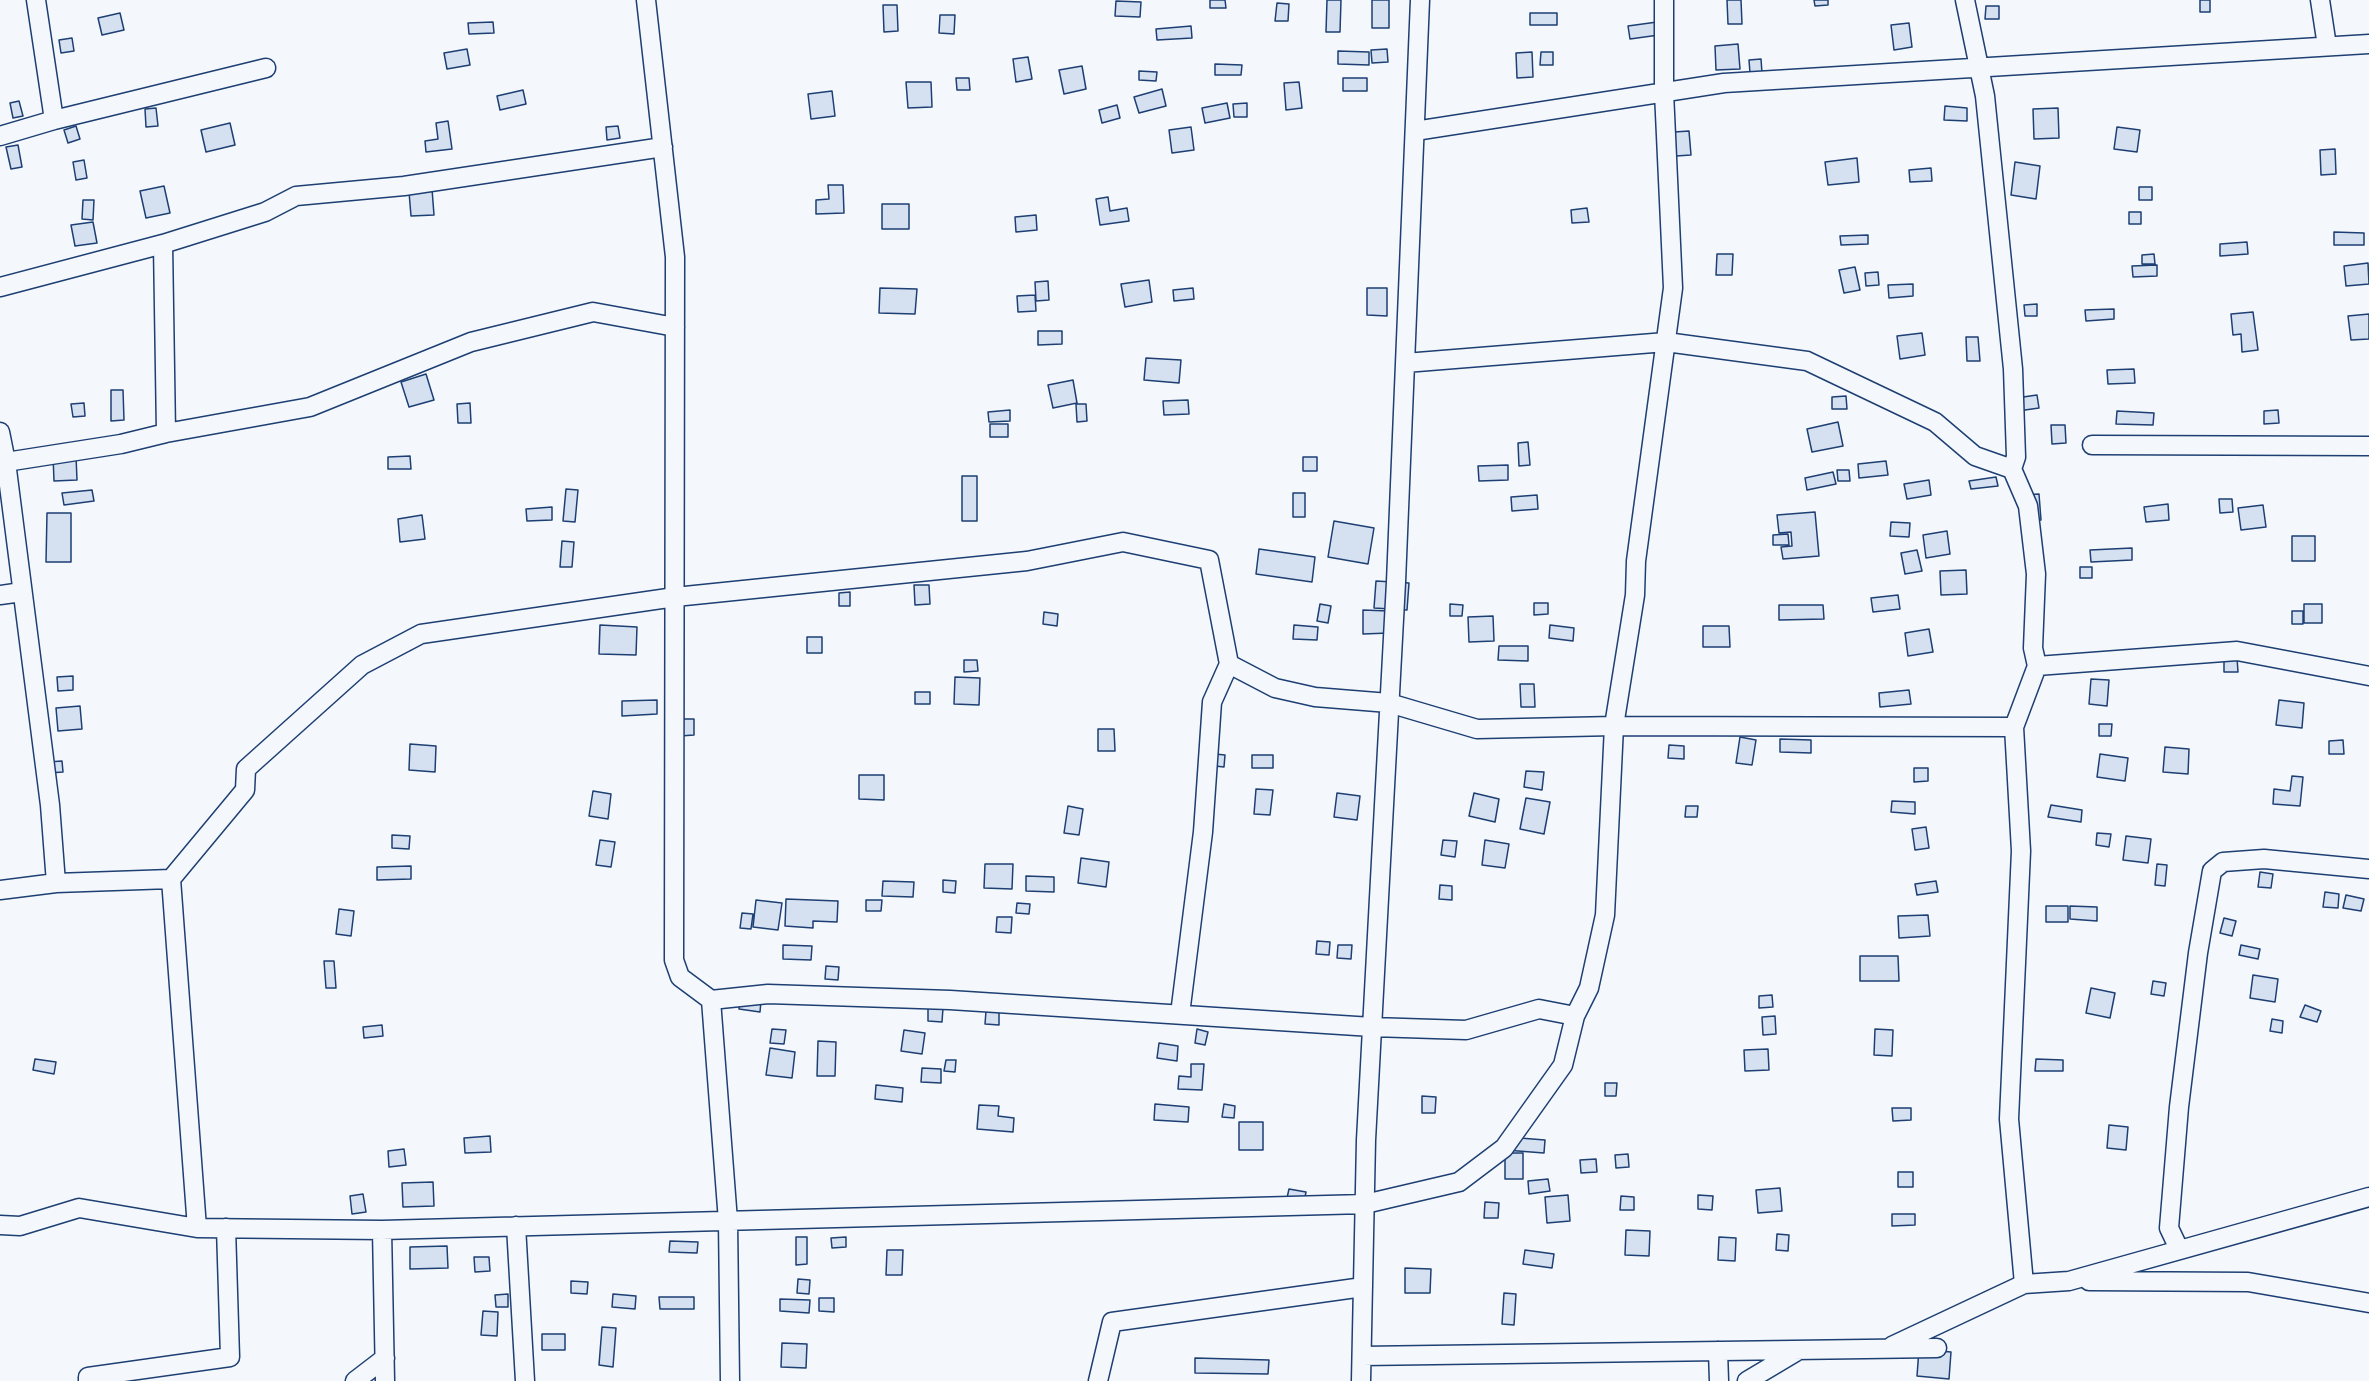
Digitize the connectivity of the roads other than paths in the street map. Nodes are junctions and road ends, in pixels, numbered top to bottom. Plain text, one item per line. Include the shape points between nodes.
1 (36, 0) edge
2 (646, 0) edge
3 (1420, 0) edge
4 (1664, 0) edge
5 (1965, 0) edge
6 (2320, 0) edge
7 (2369, 44) edge
8 (2327, 46) junction
9 (1978, 67) junction
10 (266, 68) dead end
11 (1664, 92) junction
12 (54, 120) junction
13 (1415, 131) junction
14 (0, 136) edge
15 (663, 147) junction
16 (164, 244) junction
17 (0, 287) edge
18 (675, 327) junction
19 (1666, 342) junction
20 (1405, 363) junction
21 (0, 432) edge
22 (166, 433) junction
23 (2092, 445) dead end
24 (2369, 446) edge
25 (6, 462) junction
26 (2012, 469) junction
27 (22, 592) junction
28 (0, 595) edge
29 (675, 597) junction
30 (1229, 664) junction
31 (2037, 666) junction
32 (2369, 676) edge
33 (1389, 703) junction
34 (1614, 726) junction
35 (2014, 727) junction
36 (2369, 869) edge
37 (171, 879) junction
38 (56, 883) junction
39 (0, 890) edge
40 (711, 1000) junction
41 (1180, 1014) junction
42 (1575, 1016) junction
43 (1372, 1027) junction
44 (2369, 1197) edge
45 (1365, 1204) junction
46 (728, 1221) junction
47 (0, 1225) edge
48 (516, 1226) junction
49 (197, 1228) junction
50 (226, 1228) junction
51 (382, 1230) junction
52 (2179, 1249) junction
53 (2069, 1281) junction
54 (2024, 1284) junction
55 (1364, 1287) junction
56 (2369, 1303) edge
57 (1887, 1348) junction
58 (1937, 1348) dead end
59 (1800, 1349) junction
60 (1718, 1351) junction
61 (1362, 1356) junction
62 (385, 1358) junction
63 (88, 1381) edge
64 (355, 1381) edge
65 (385, 1381) edge
66 (525, 1381) edge
67 (730, 1381) edge
68 (1098, 1381) edge
69 (1361, 1381) edge
70 (1719, 1381) edge
71 (1747, 1381) edge

1 - 12 street
2 - 15 street
3 - 13 street
4 - 11 street
5 - 9 street
6 - 8 street
7 - 8 street
8 - 9 street
9 - 11 street via 1724,83
9 - 26 street via 1985,96 2013,369 2016,457
10 - 12 street
11 - 13 street
11 - 19 street via 1673,288
12 - 14 street
13 - 20 street
15 - 16 street via 404,186 296,196 265,212
15 - 18 street via 675,258
16 - 17 street
16 - 22 street
18 - 22 street via 593,312 471,342 310,407
18 - 29 street
19 - 20 street
19 - 26 street via 1807,361 1935,422 1975,456
19 - 34 street via 1635,561 1635,595
20 - 33 street
21 - 25 street
22 - 25 street
23 - 24 street
25 - 27 street
26 - 31 street via 2028,506 2036,574 2033,648
27 - 28 street
27 - 38 street via 50,805
29 - 30 street via 1028,561 1123,542 1209,560
29 - 37 street via 421,634 362,664 246,769 245,790
29 - 40 street via 674,960 680,977
30 - 33 street via 1275,688 1316,697
30 - 41 street via 1212,702 1203,832
31 - 32 street via 2237,651
31 - 35 street
33 - 34 street via 1477,729
33 - 43 street
34 - 35 street
34 - 42 street via 1605,915 1589,988
35 - 54 street via 2021,851 2009,1119
36 - 52 street via 2264,859 2223,862 2212,871 2198,953 2169,1228
37 - 38 street
37 - 49 street
38 - 39 street
40 - 41 street via 779,994 950,999
40 - 46 street
41 - 43 street
42 - 43 street via 1539,1009 1466,1030
42 - 45 street via 1563,1065 1504,1148 1459,1182
43 - 45 street
44 - 52 street
45 - 46 street
45 - 55 street
46 - 48 street
46 - 67 street
47 - 49 street via 20,1226 79,1208
48 - 51 street
48 - 66 street
49 - 50 street
50 - 51 street
50 - 63 street via 230,1356 88,1377
51 - 62 street
52 - 53 street
53 - 54 street
53 - 56 street via 2248,1282
54 - 57 street
55 - 61 street
55 - 68 street via 1112,1322
57 - 58 street
57 - 59 street
59 - 60 street
59 - 71 street
60 - 61 street
60 - 70 street
61 - 69 street
62 - 64 street
62 - 65 street

